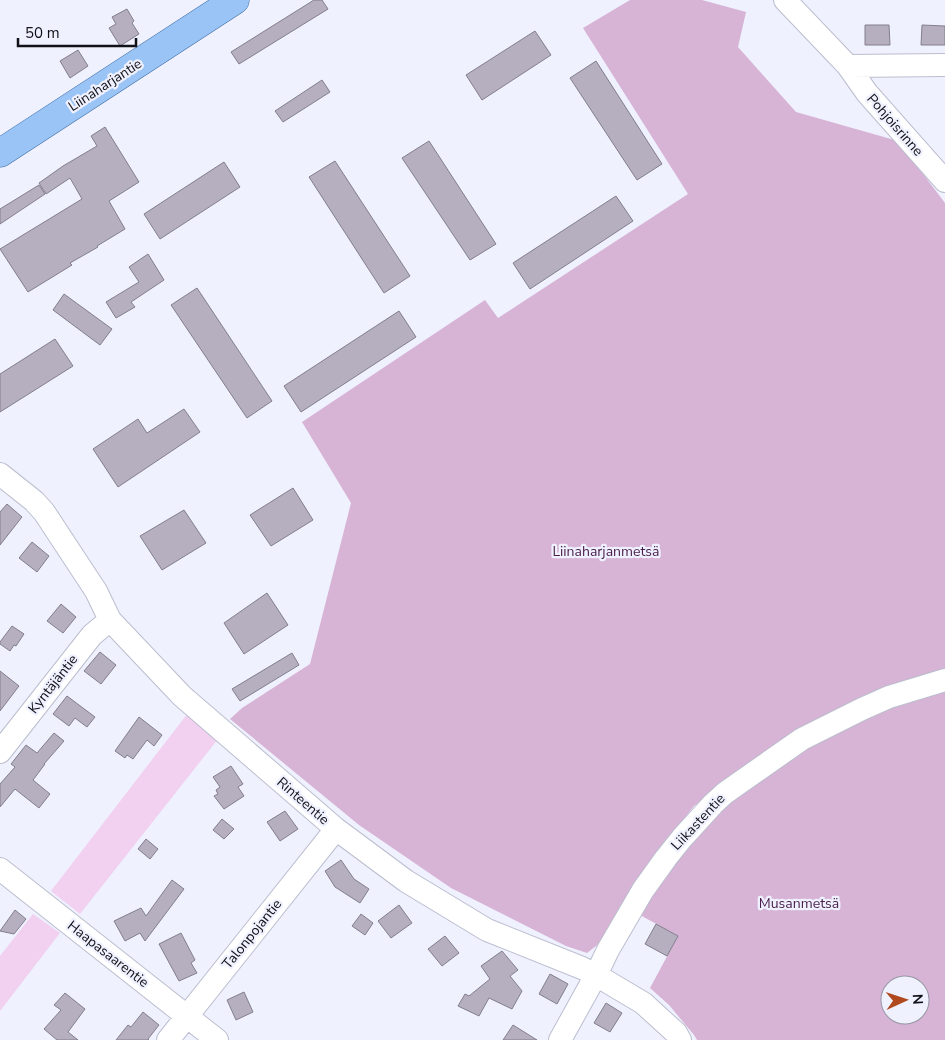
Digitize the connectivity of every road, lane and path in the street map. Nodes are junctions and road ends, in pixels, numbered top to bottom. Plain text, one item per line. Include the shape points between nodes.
1 (235, 0) edge
2 (785, 0) edge
3 (848, 66) junction
4 (945, 66) edge
5 (0, 153) edge
6 (945, 181) edge
7 (0, 474) edge
8 (110, 620) junction
9 (945, 680) edge
10 (0, 752) edge
11 (336, 829) junction
12 (0, 869) edge
13 (596, 975) junction
14 (186, 1016) junction
15 (168, 1040) edge
16 (217, 1040) edge
17 (560, 1040) edge
18 (680, 1040) edge

1 - 5 main road, Liinaharjantie
2 - 3 street, Pohjoisrinne
3 - 4 street
3 - 6 street, Pohjoisrinne via 867,93
7 - 8 street, Rinteentie via 44,512 96,591
8 - 10 street, Kyntäjäntie via 92,635
8 - 11 street, Rinteentie via 182,696
9 - 13 street, Liikastentie via 889,697 802,739 725,793 666,858 643,890
11 - 13 street, Rinteentie via 406,881 487,930
11 - 14 street, Talonpojantie
12 - 14 street, Haapasaarentie
13 - 17 street, Liikastentie
13 - 18 street, Rinteentie via 643,1004
14 - 15 street, Talonpojantie
14 - 16 street, Haapasaarentie

